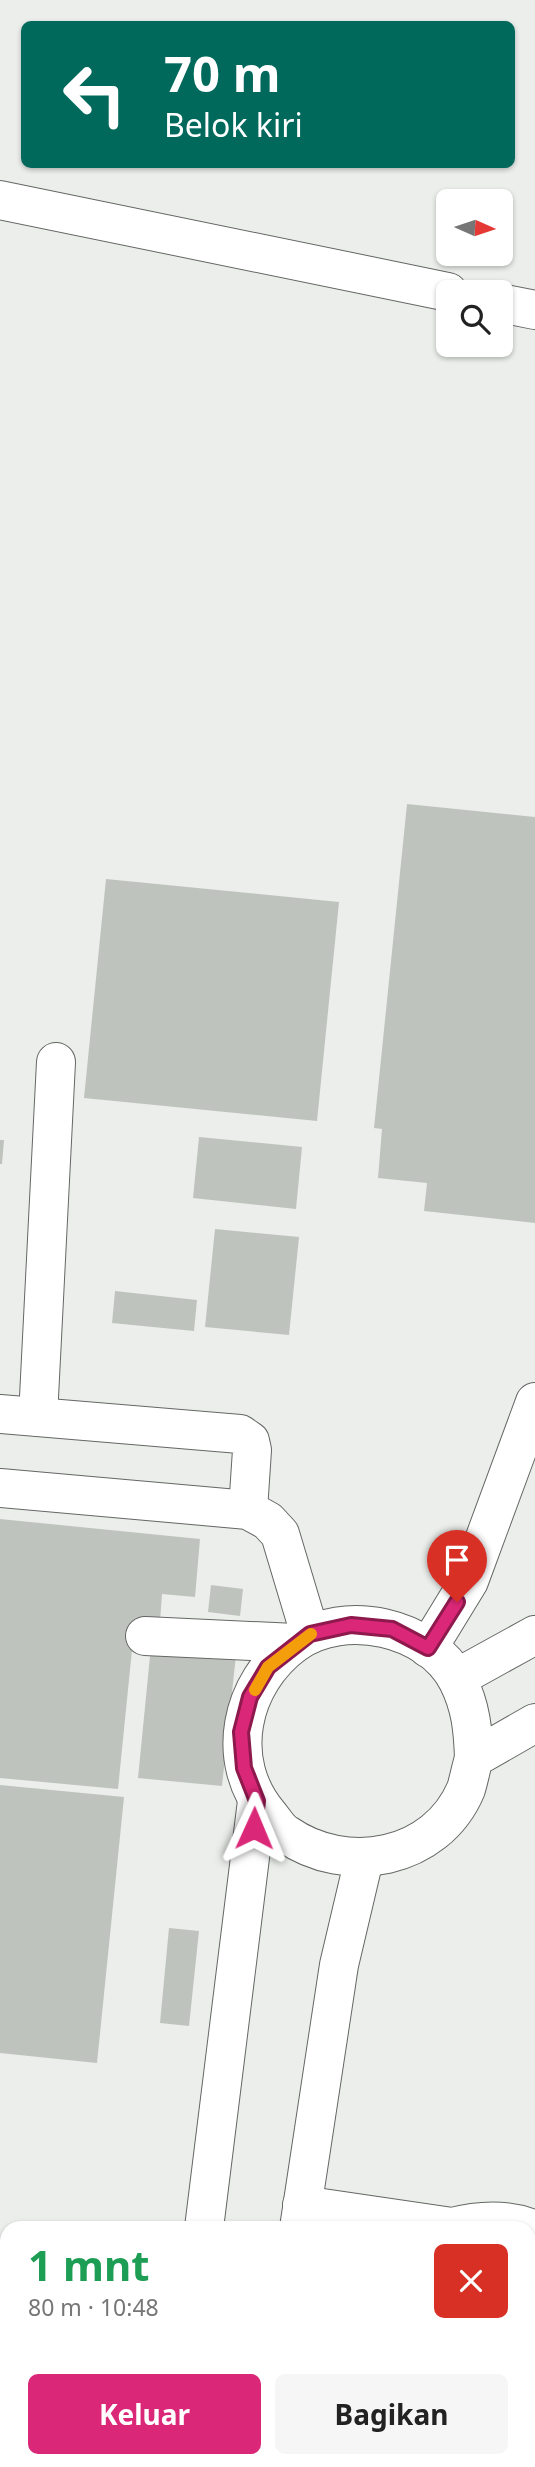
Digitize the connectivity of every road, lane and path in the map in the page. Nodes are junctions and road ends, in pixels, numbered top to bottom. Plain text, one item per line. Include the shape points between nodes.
1 (0, 200) edge
2 (436, 290) edge
3 (513, 306) edge
4 (535, 310) edge
5 (56, 1062) dead end
6 (535, 1402) edge
7 (0, 1414) edge
8 (38, 1417) junction
9 (0, 1488) edge
10 (248, 1510) junction
11 (535, 1635) edge
12 (145, 1636) dead end
13 (303, 1639) junction
14 (428, 1648) junction
15 (457, 1678) junction
16 (535, 1723) edge
17 (474, 1758) junction
18 (257, 1801) junction
19 (364, 1859) junction
20 (300, 2216) edge
21 (205, 2221) edge
22 (369, 2221) edge
23 (475, 2221) edge
24 (497, 2221) edge

1 - 2 street
3 - 4 street
5 - 8 street
6 - 14 street via 469,1581
7 - 8 street
8 - 10 street via 240,1434 250,1441 252,1450
9 - 10 street
10 - 13 street via 280,1534
11 - 15 street
12 - 13 street
13 - 14 street via 351,1625 392,1629
13 - 18 street via 268,1667 250,1697 241,1732 244,1768
14 - 15 street
15 - 17 street via 472,1717
16 - 17 street
17 - 19 street via 465,1789 448,1817 425,1839 396,1854
18 - 19 street via 294,1839 322,1854
18 - 21 street
19 - 20 street via 339,1965
20 - 22 street
23 - 24 street

